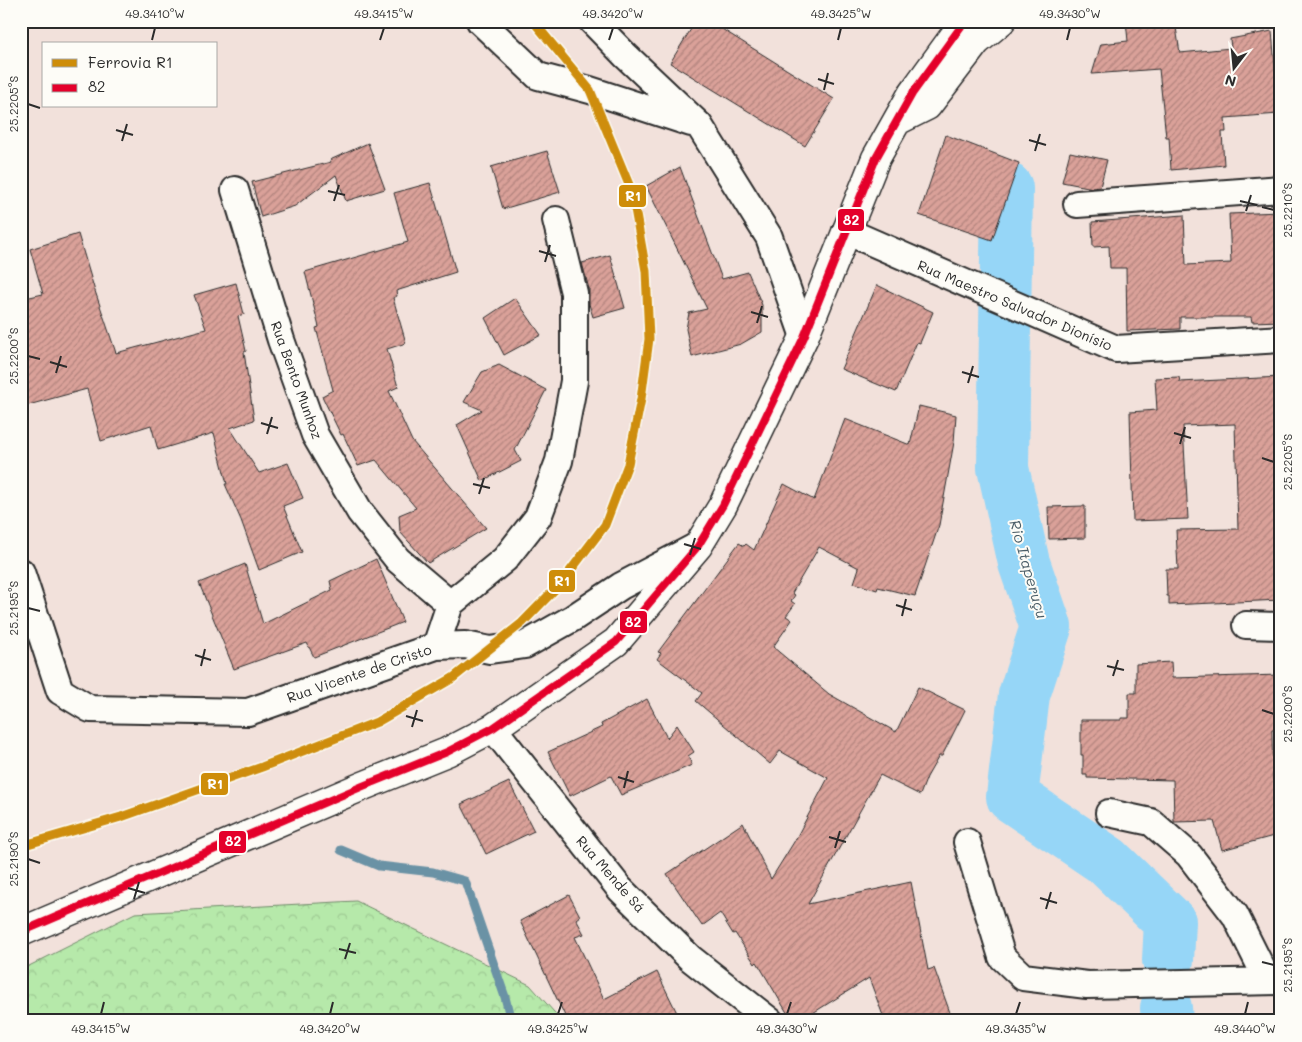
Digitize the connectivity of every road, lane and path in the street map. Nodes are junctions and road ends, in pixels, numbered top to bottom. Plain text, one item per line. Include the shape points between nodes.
1 (480, 21) edge
2 (592, 21) edge
3 (965, 21) edge
4 (1001, 21) edge
5 (897, 121) junction
6 (699, 125) junction
7 (1281, 189) edge
8 (235, 190) dead end
9 (1077, 204) dead end
10 (556, 220) dead end
11 (846, 231) junction
12 (804, 337) junction
13 (1281, 339) edge
14 (698, 546) junction
15 (21, 572) edge
16 (450, 604) junction
17 (1246, 625) dead end
18 (1281, 626) edge
19 (436, 646) junction
20 (493, 728) junction
21 (1109, 813) dead end
22 (967, 842) dead end
23 (21, 932) edge
24 (1274, 981) edge
25 (770, 1021) edge

1 - 6 street via 538,76
2 - 6 street
3 - 5 main road via 912,94
4 - 5 main road via 976,42 927,106
5 - 11 main road via 876,158
6 - 12 street via 770,237
7 - 9 street
8 - 16 street, Rua Bento Munhoz via 281,340 316,435 360,512 398,560
10 - 16 street via 574,293 574,381 559,460 538,516 505,559
11 - 12 main road
11 - 13 street, Rua Maestro Salvador Dionísio via 1116,349
12 - 14 main road via 723,505
14 - 19 street, Rua Vicente de Cristo via 621,586 525,645 490,650 466,644
14 - 20 main road via 616,642
15 - 19 street, Rua Vicente de Cristo via 60,691 90,709 248,712
16 - 19 street
17 - 18 street
20 - 23 main road via 447,752
20 - 25 street, Rua Mende Sá via 620,889 690,958
21 - 24 street via 1151,822 1189,855 1235,915
22 - 24 street via 1002,957 1023,977 1087,985

